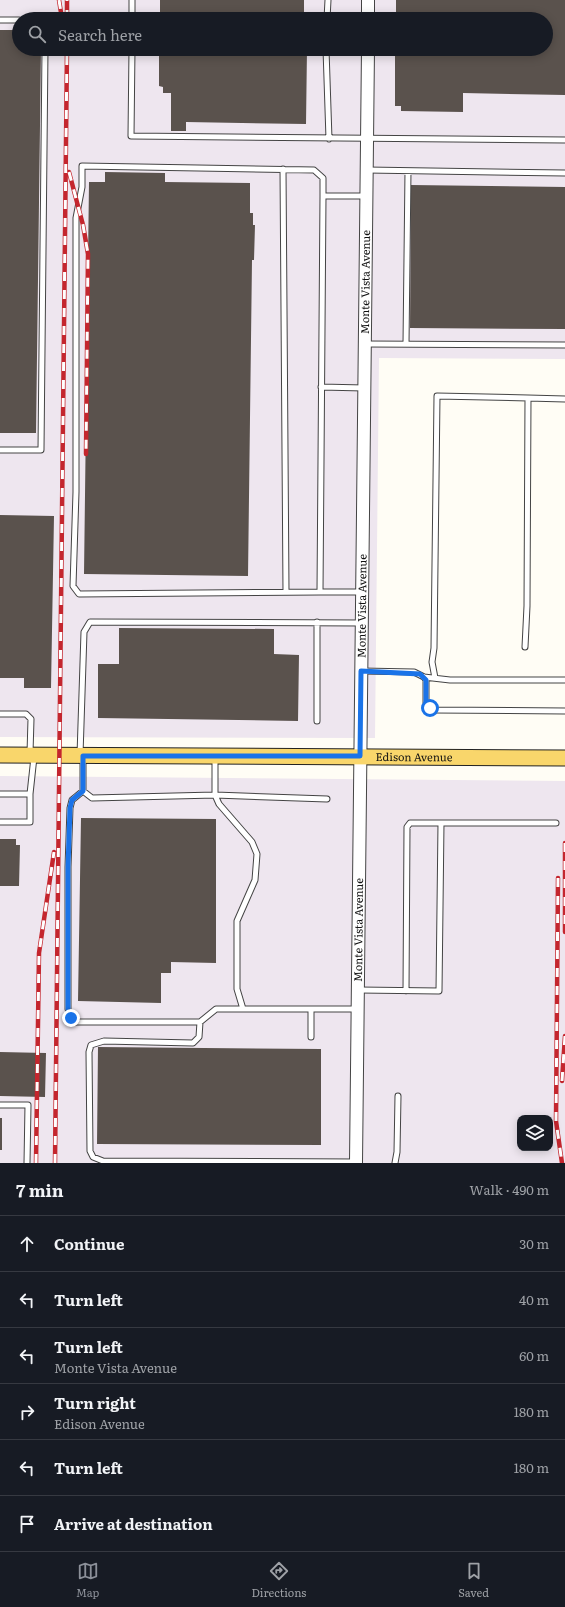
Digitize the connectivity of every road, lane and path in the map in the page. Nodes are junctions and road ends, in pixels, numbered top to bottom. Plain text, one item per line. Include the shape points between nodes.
1 (132, 0) edge
2 (328, 0) edge
3 (368, 0) edge
4 (132, 12) edge
5 (327, 12) edge
6 (368, 12) edge
7 (0, 20) edge
8 (12, 20) edge
9 (45, 56) edge
10 (132, 56) edge
11 (326, 56) edge
12 (368, 56) edge
13 (329, 139) junction
14 (367, 139) junction
15 (565, 140) edge
16 (283, 169) junction
17 (366, 170) junction
18 (408, 171) junction
19 (565, 173) edge
20 (323, 196) junction
21 (366, 196) junction
22 (365, 344) junction
23 (406, 344) junction
24 (565, 345) edge
25 (321, 387) junction
26 (364, 388) junction
27 (528, 398) junction
28 (565, 399) edge
29 (0, 450) edge
30 (286, 592) junction
31 (320, 592) junction
32 (362, 592) junction
33 (317, 622) junction
34 (362, 623) junction
35 (525, 647) dead end
36 (361, 671) junction
37 (424, 677) junction
38 (435, 678) junction
39 (565, 680) edge
40 (565, 711) edge
41 (0, 714) edge
42 (317, 721) dead end
43 (0, 755) edge
44 (32, 756) junction
45 (82, 756) junction
46 (215, 756) junction
47 (360, 756) junction
48 (565, 758) edge
49 (83, 791) junction
50 (0, 794) edge
51 (30, 794) junction
52 (215, 795) junction
53 (327, 798) dead end
54 (0, 822) edge
55 (441, 823) junction
56 (556, 823) dead end
57 (358, 990) junction
58 (406, 991) junction
59 (243, 1009) junction
60 (311, 1009) junction
61 (358, 1009) junction
62 (200, 1022) junction
63 (311, 1036) dead end
64 (398, 1096) dead end
65 (0, 1105) edge
66 (27, 1163) edge
67 (356, 1163) edge
68 (394, 1163) edge

1 - 4 lane
2 - 5 lane
3 - 6 street
7 - 8 lane
9 - 29 lane via 41,450
10 - 13 lane via 131,136
11 - 13 lane
12 - 14 street, Monte Vista Avenue
13 - 14 lane
14 - 15 lane
14 - 17 street, Monte Vista Avenue
16 - 20 lane via 314,170 323,178
16 - 30 lane
16 - 30 lane via 82,166 82,187 76,218 76,492 73,586 79,594
17 - 18 lane
17 - 21 street, Monte Vista Avenue
18 - 19 lane
18 - 23 lane
20 - 21 lane
20 - 25 lane
21 - 22 street, Monte Vista Avenue
22 - 23 lane
22 - 26 street, Monte Vista Avenue
23 - 24 lane
25 - 26 lane
25 - 31 lane
26 - 32 street, Monte Vista Avenue
27 - 28 lane
27 - 35 lane
27 - 38 lane via 437,396 432,662
30 - 31 lane
31 - 32 lane
32 - 34 street, Monte Vista Avenue
33 - 34 lane
33 - 42 lane
33 - 45 lane via 90,622 84,632
34 - 36 street, Monte Vista Avenue
36 - 37 lane via 414,672
36 - 47 street, Monte Vista Avenue
37 - 38 lane
37 - 40 lane via 426,703 433,710
38 - 39 lane
41 - 44 lane via 26,714 31,719
43 - 44 main road, Edison Avenue
44 - 45 main road, Edison Avenue
44 - 51 lane
45 - 46 main road, Edison Avenue
45 - 49 lane
46 - 47 main road, Edison Avenue
46 - 52 lane
47 - 48 main road, Edison Avenue
47 - 57 street, Monte Vista Avenue
49 - 52 lane via 92,798
49 - 62 lane via 72,800 70,808 68,1009 71,1018 76,1022
50 - 51 lane
51 - 54 lane via 30,822
52 - 53 lane
52 - 59 lane via 219,804 252,842 257,854 255,880 237,921 237,989
55 - 56 lane
55 - 58 lane via 410,823 407,827
55 - 58 lane via 439,991
57 - 58 lane
57 - 61 street, Monte Vista Avenue
59 - 60 lane
59 - 62 lane via 216,1009
60 - 61 lane
60 - 63 lane
61 - 67 street, Monte Vista Avenue
62 - 67 lane via 200,1037 193,1043 104,1041 91,1045 90,1151 94,1158 103,1161
64 - 68 lane via 397,1152
65 - 66 lane via 28,1105

